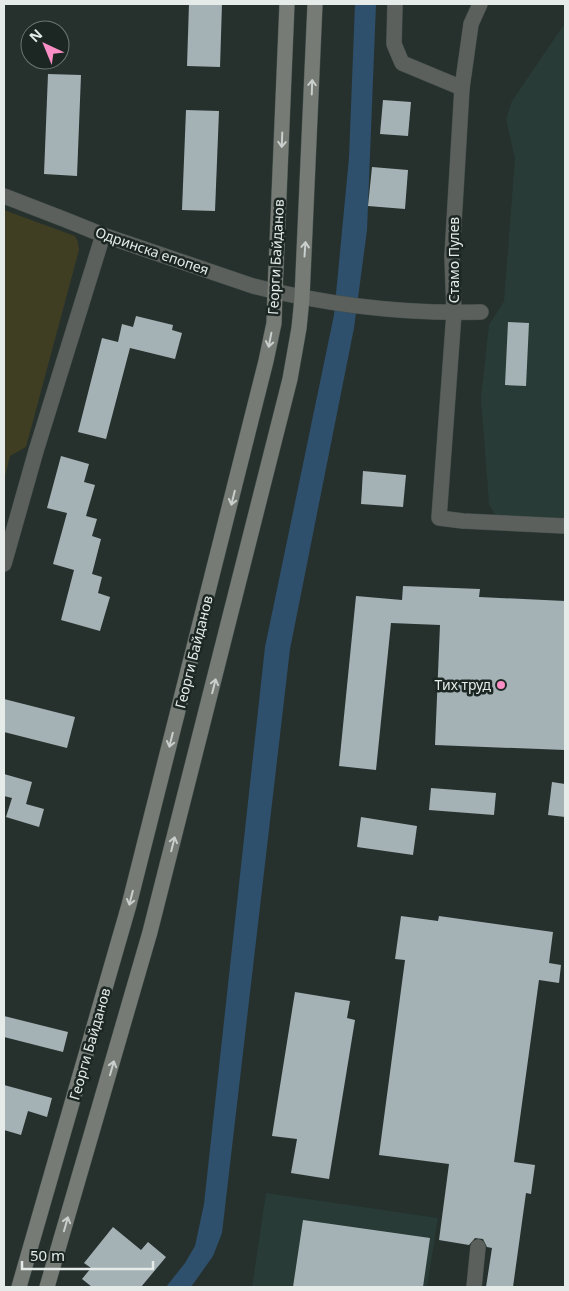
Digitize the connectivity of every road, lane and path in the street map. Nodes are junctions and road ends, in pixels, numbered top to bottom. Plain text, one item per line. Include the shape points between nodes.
1 (287, 4) edge
2 (316, 4) edge
3 (395, 4) edge
4 (480, 4) edge
5 (462, 88) junction
6 (4, 196) edge
7 (103, 235) junction
8 (276, 292) junction
9 (302, 298) junction
10 (481, 312) dead end
11 (454, 313) junction
12 (565, 526) edge
13 (4, 564) edge
14 (478, 1247) dead end
15 (19, 1287) edge
16 (47, 1287) edge
17 (474, 1287) edge

1 -> 8 main road, Георги Байданов
9 -> 2 main road, Георги Байданов
3 - 5 street via 394,44 402,63
4 - 5 street, Стамо Пулев via 472,24
5 - 11 street, Стамо Пулев via 452,256
6 - 7 street, Одринска епопея
7 - 8 street, Одринска епопея
7 - 13 street
8 - 9 street, Одринска епопея
8 -> 15 main road, Георги Байданов via 274,323 260,392 134,886
9 - 11 street, Одринска епопея
16 -> 9 main road, Георги Байданов via 127,1014 180,817 290,379
10 - 11 street, Одринска епопея
11 - 12 street, Стамо Пулев via 439,518
14 - 17 street

